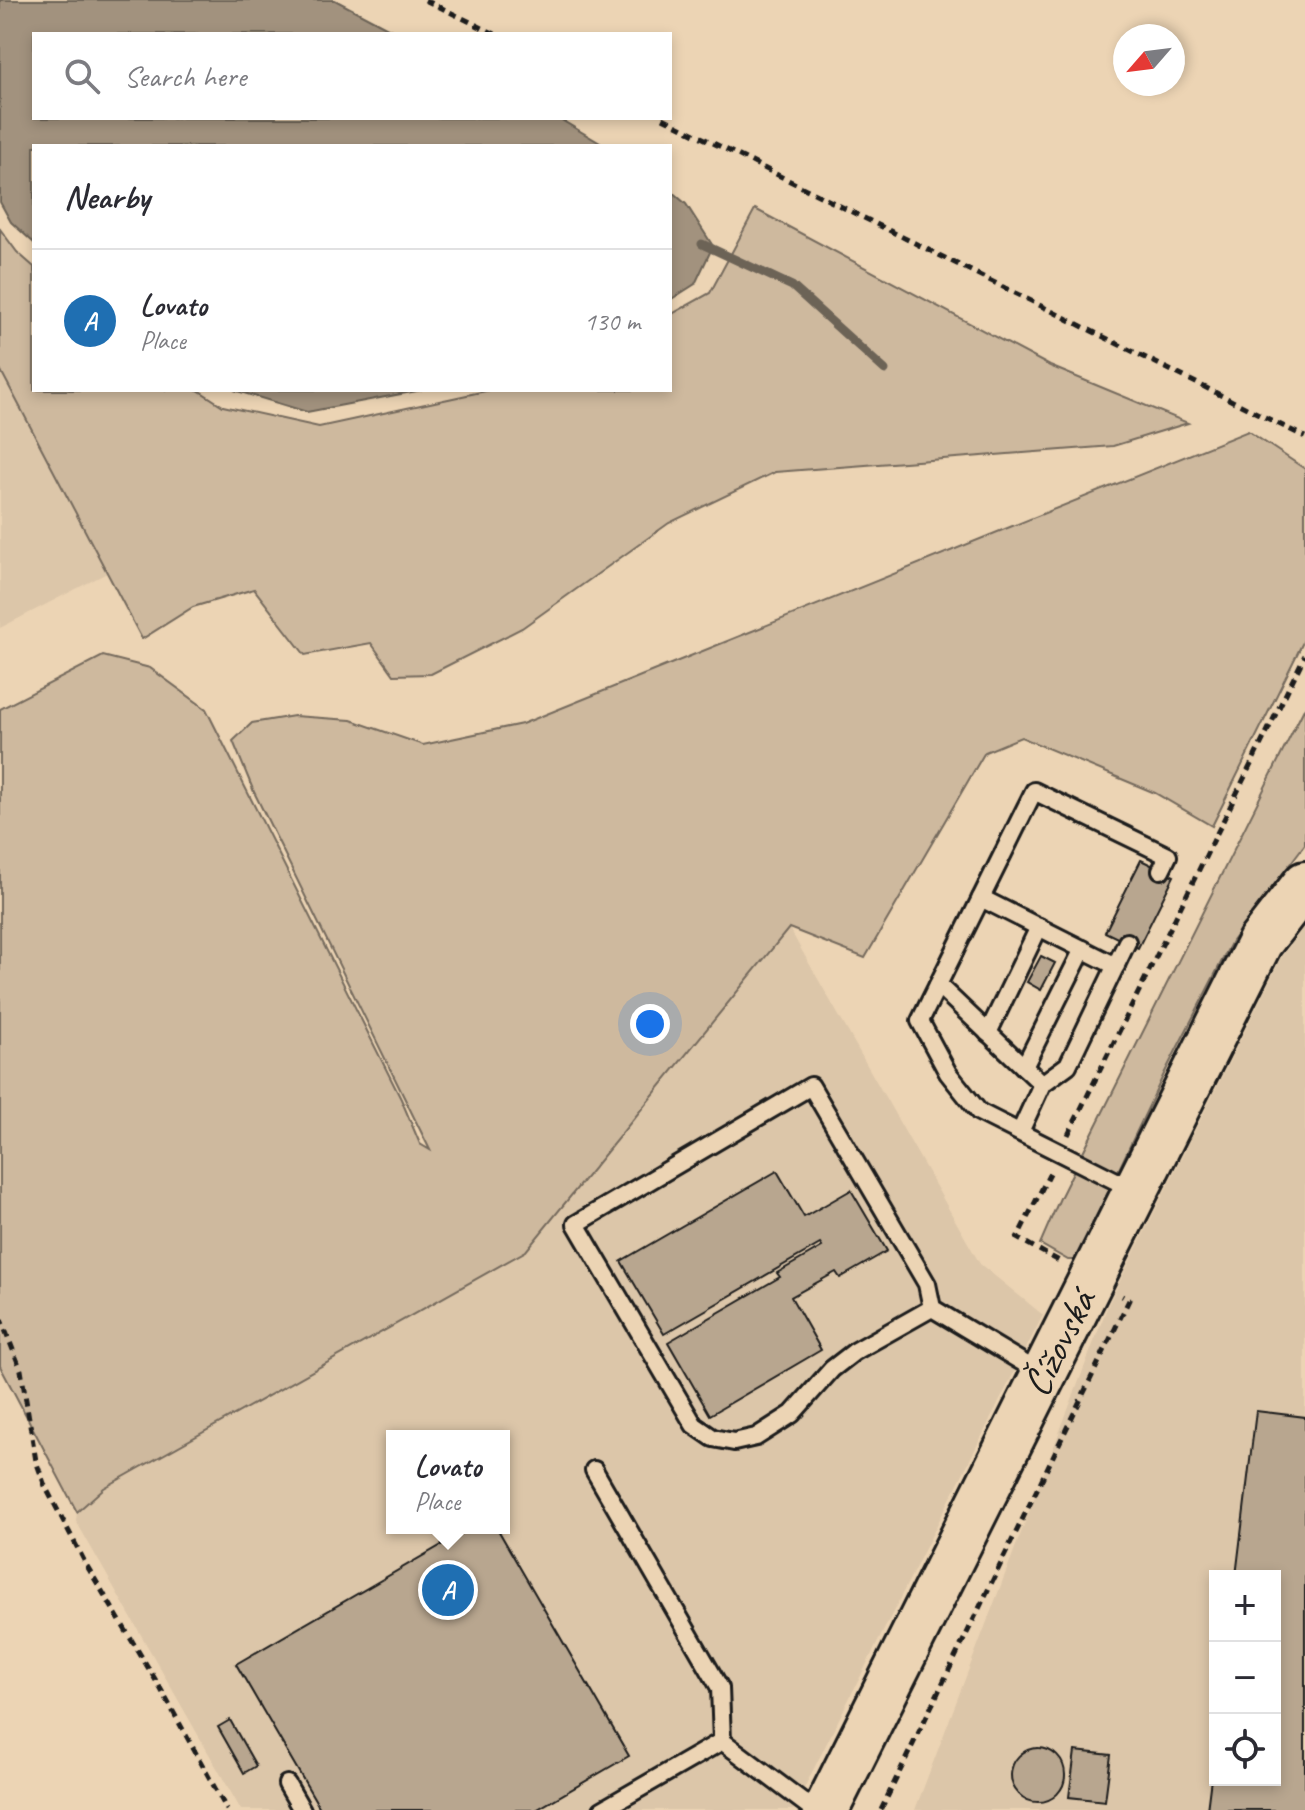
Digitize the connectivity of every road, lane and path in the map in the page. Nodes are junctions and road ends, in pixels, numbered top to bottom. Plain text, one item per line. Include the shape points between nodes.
1 (425, 0) edge
2 (491, 32) edge
3 (667, 120) edge
4 (1305, 437) edge
5 (1305, 655) edge
6 (1161, 870) dead end
7 (1305, 884) edge
8 (981, 898) junction
9 (1039, 927) junction
10 (1127, 942) dead end
11 (1083, 949) junction
12 (1116, 966) junction
13 (938, 985) junction
14 (988, 1033) junction
15 (1024, 1067) junction
16 (1042, 1084) junction
17 (1020, 1132) junction
18 (1067, 1137) dead end
19 (1053, 1166) dead end
20 (1136, 1190) junction
21 (1091, 1280) junction
22 (932, 1308) junction
23 (0, 1317) edge
24 (1044, 1375) junction
25 (594, 1470) dead end
26 (722, 1741) junction
27 (287, 1784) dead end
28 (227, 1810) edge
29 (302, 1810) edge
30 (602, 1810) edge
31 (814, 1810) edge
32 (826, 1810) edge
33 (881, 1810) edge

1 - 2 path
3 - 4 path
5 - 18 path
6 - 8 lane via 1168,856 1034,791
7 - 20 street, Čížovská via 1260,942
8 - 9 lane
8 - 13 lane
9 - 11 lane
9 - 14 lane
10 - 12 lane
11 - 12 lane
11 - 15 lane
12 - 16 lane via 1068,1065
13 - 14 lane
13 - 17 lane via 920,1021 948,1073 979,1112
14 - 15 lane
15 - 16 lane
16 - 17 lane
17 - 20 lane
19 - 21 path via 1017,1238
20 - 21 street, Čížovská
21 - 24 street, Čížovská
21 - 33 path via 1129,1300
22 - 22 lane via 854,1352 792,1414 756,1437 734,1442 713,1438 694,1425 576,1224 811,1086 927,1284
22 - 24 lane
23 - 28 path via 21,1370 45,1486
24 - 32 street, Čížovská
25 - 26 lane via 720,1688
26 - 30 lane
26 - 31 lane
27 - 29 lane

